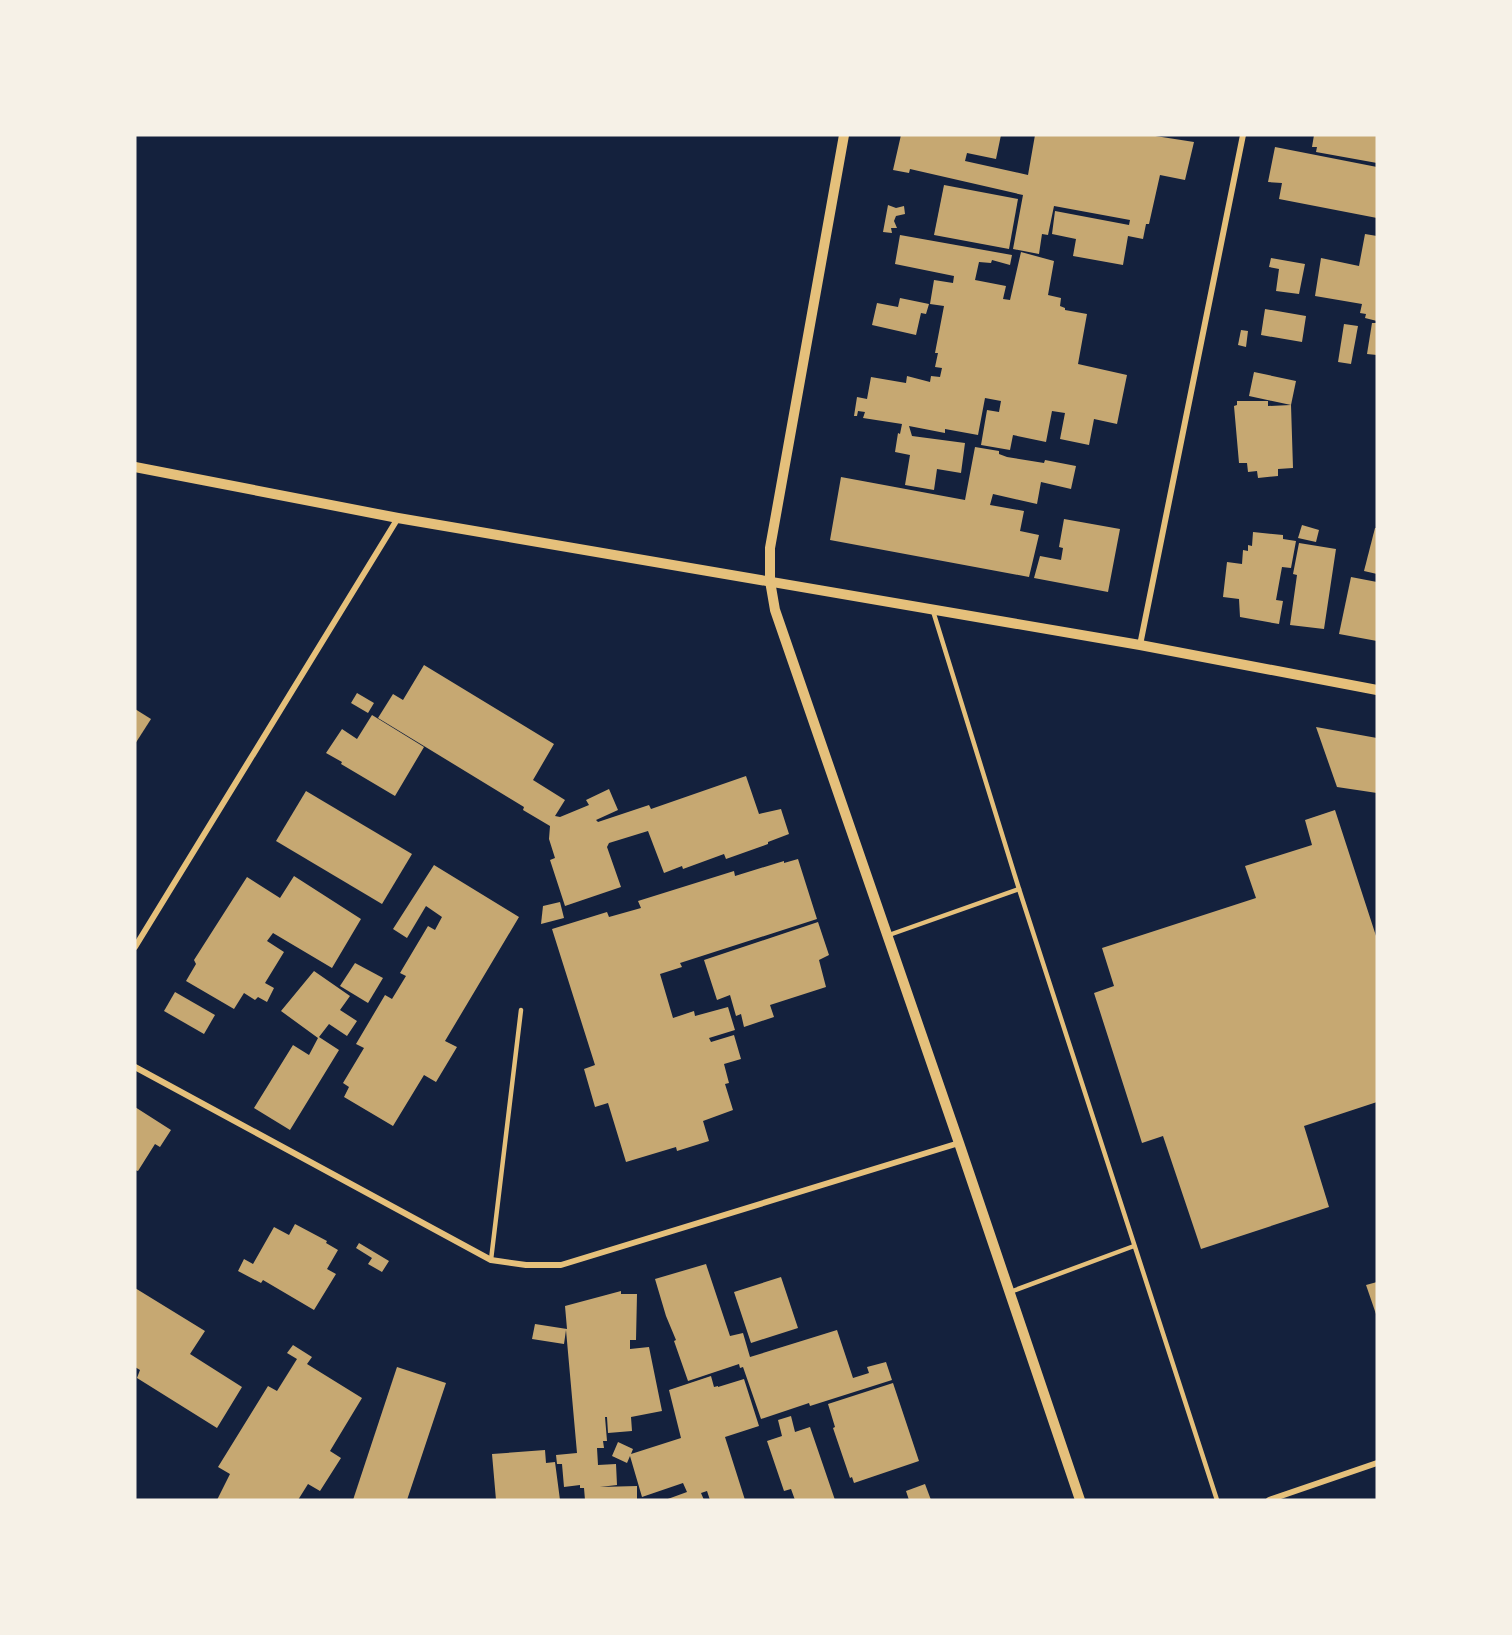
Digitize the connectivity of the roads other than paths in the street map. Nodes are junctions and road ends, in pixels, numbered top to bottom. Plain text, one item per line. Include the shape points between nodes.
1 (844, 135) edge
2 (1243, 135) edge
3 (135, 467) edge
4 (398, 518) junction
5 (770, 581) junction
6 (932, 609) junction
7 (1140, 645) junction
8 (1377, 690) edge
9 (1019, 889) junction
10 (888, 935) junction
11 (135, 947) edge
12 (521, 1010) dead end
13 (135, 1067) edge
14 (959, 1143) junction
15 (1134, 1246) junction
16 (491, 1260) junction
17 (1009, 1292) junction
18 (1377, 1463) edge
19 (1080, 1500) edge
20 (1217, 1500) edge
21 (1269, 1500) edge

1 - 5 street via 770,548
2 - 7 street
3 - 4 street
4 - 5 street
4 - 11 street
5 - 6 street
5 - 10 street via 775,610
6 - 7 street
6 - 9 lane
7 - 8 street
9 - 10 lane
9 - 15 lane
10 - 14 street
12 - 16 lane
13 - 16 street
14 - 16 street via 561,1265
14 - 17 street
15 - 17 lane
15 - 20 lane
17 - 19 street
18 - 21 street

